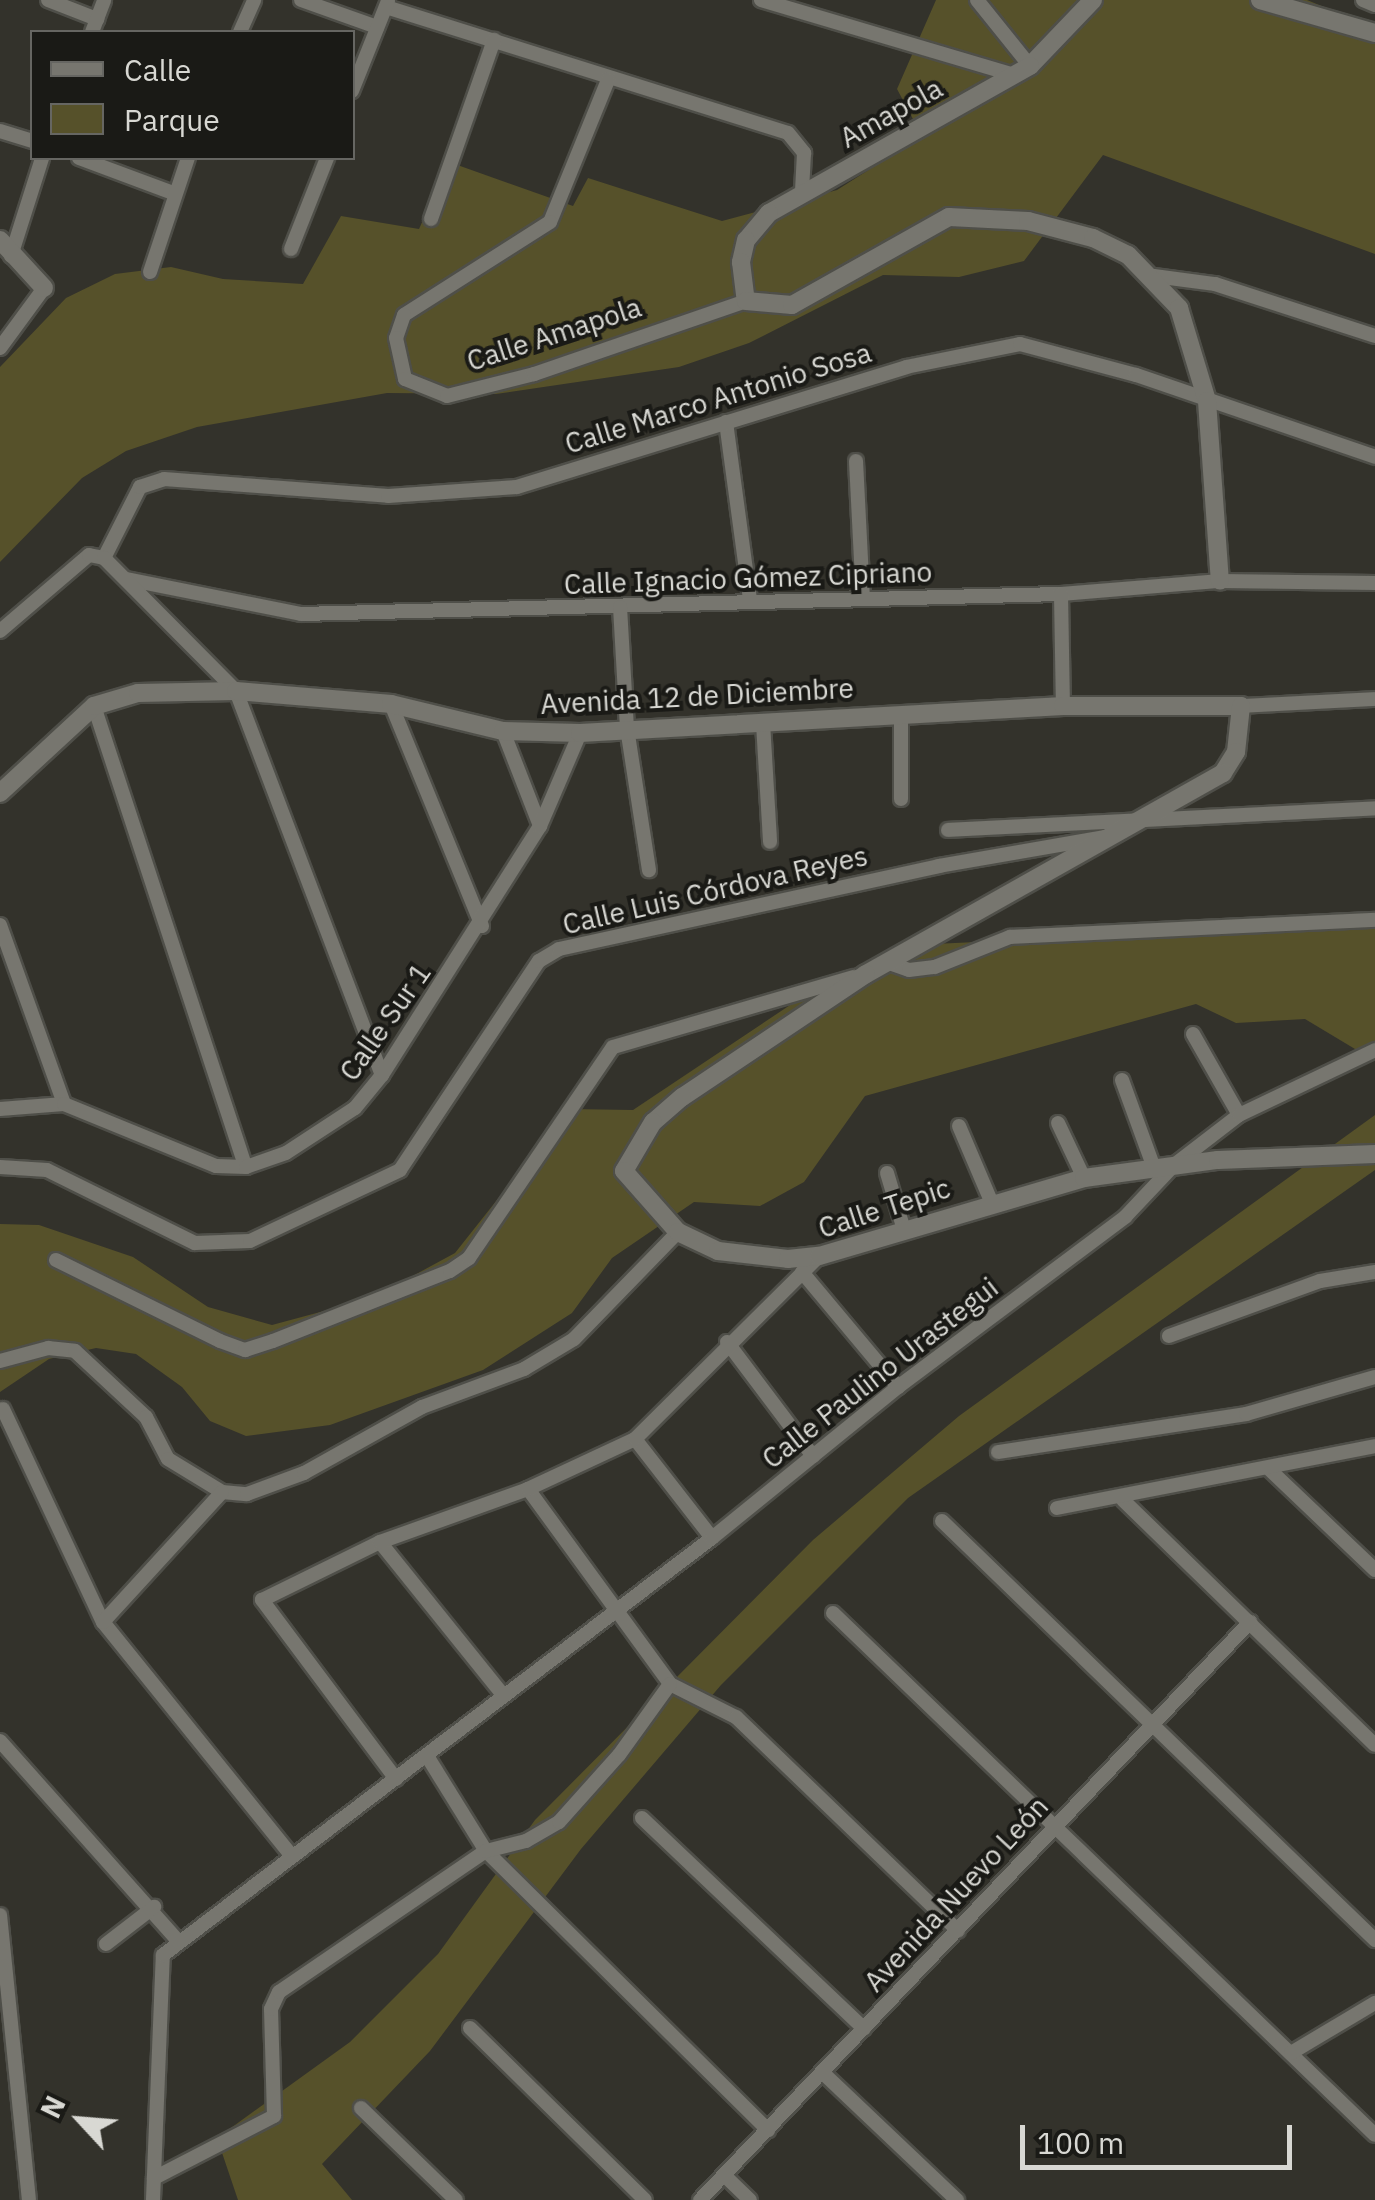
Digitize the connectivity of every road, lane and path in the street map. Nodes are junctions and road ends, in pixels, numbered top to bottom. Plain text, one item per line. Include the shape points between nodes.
1 (48, 0) edge
2 (104, 0) edge
3 (254, 0) edge
4 (300, 0) edge
5 (760, 0) edge
6 (977, 0) edge
7 (1093, 0) edge
8 (1260, 0) edge
9 (1363, 0) edge
10 (387, 3) edge
11 (1375, 5) edge
12 (94, 26) edge
13 (377, 27) junction
14 (241, 30) edge
15 (1375, 33) edge
16 (494, 40) junction
17 (1022, 71) junction
18 (608, 80) junction
19 (355, 83) edge
20 (0, 132) edge
21 (30, 140) edge
22 (41, 160) edge
23 (84, 160) edge
24 (187, 160) edge
25 (326, 160) edge
26 (802, 189) junction
27 (174, 193) junction
28 (431, 218) dead end
29 (0, 240) edge
30 (292, 250) dead end
31 (12, 256) junction
32 (150, 272) dead end
33 (1154, 276) junction
34 (44, 288) joint
35 (744, 292) junction
36 (1375, 336) edge
37 (0, 348) edge
38 (1206, 401) junction
39 (726, 422) junction
40 (1375, 457) edge
41 (856, 461) dead end
42 (104, 558) junction
43 (126, 579) junction
44 (1220, 581) junction
45 (1375, 583) edge
46 (1061, 594) junction
47 (863, 598) junction
48 (750, 600) junction
49 (620, 607) junction
50 (0, 632) edge
51 (236, 692) junction
52 (1375, 699) edge
53 (391, 704) junction
54 (94, 706) junction
55 (1063, 706) junction
56 (1241, 706) junction
57 (901, 714) junction
58 (763, 723) junction
59 (627, 728) junction
60 (503, 731) junction
61 (580, 733) junction
62 (0, 793) edge
63 (901, 798) dead end
64 (1375, 808) edge
65 (1135, 824) junction
66 (540, 826) junction
67 (948, 830) dead end
68 (1103, 830) junction
69 (770, 842) dead end
70 (649, 870) dead end
71 (1375, 920) edge
72 (0, 925) edge
73 (482, 926) junction
74 (886, 962) junction
75 (866, 974) junction
76 (1192, 1034) dead end
77 (1375, 1050) edge
78 (382, 1076) junction
79 (1122, 1080) dead end
80 (64, 1104) junction
81 (0, 1109) edge
82 (1239, 1115) junction
83 (1058, 1123) dead end
84 (960, 1126) dead end
85 (1375, 1154) edge
86 (0, 1166) edge
87 (1164, 1166) junction
88 (246, 1167) junction
89 (887, 1173) dead end
90 (1084, 1178) junction
91 (992, 1202) junction
92 (672, 1225) junction
93 (904, 1230) junction
94 (819, 1256) junction
95 (56, 1260) dead end
96 (802, 1272) junction
97 (1375, 1272) edge
98 (1169, 1336) dead end
99 (726, 1342) junction
100 (0, 1361) edge
101 (1375, 1377) edge
102 (898, 1387) junction
103 (3, 1408) dead end
104 (635, 1439) junction
105 (1375, 1446) edge
106 (998, 1452) dead end
107 (813, 1456) junction
108 (1268, 1468) junction
109 (528, 1489) junction
110 (222, 1492) junction
111 (1123, 1500) junction
112 (1057, 1508) dead end
113 (942, 1521) dead end
114 (712, 1538) junction
115 (380, 1542) junction
116 (1375, 1570) edge
117 (614, 1612) junction
118 (832, 1614) dead end
119 (103, 1622) junction
120 (1250, 1622) junction
121 (670, 1684) junction
122 (504, 1695) junction
123 (1149, 1724) junction
124 (0, 1741) edge
125 (1375, 1745) edge
126 (428, 1756) junction
127 (396, 1779) junction
128 (642, 1818) dead end
129 (1054, 1825) junction
130 (486, 1851) junction
131 (292, 1856) junction
132 (154, 1907) junction
133 (0, 1915) edge
134 (958, 1931) junction
135 (1375, 1940) edge
136 (178, 1942) junction
137 (106, 1944) dead end
138 (1375, 2003) edge
139 (470, 2028) dead end
140 (864, 2029) junction
141 (1291, 2054) junction
142 (823, 2073) junction
143 (361, 2108) dead end
144 (768, 2130) junction
145 (1375, 2135) edge
146 (724, 2175) junction
147 (154, 2178) junction
148 (29, 2200) edge
149 (153, 2200) edge
150 (456, 2200) edge
151 (644, 2200) edge
152 (700, 2200) edge
153 (750, 2200) edge
154 (956, 2200) edge

1 - 12 street
2 - 12 street
3 - 14 street
4 - 13 street
5 - 17 street
6 - 17 street
7 - 17 street, Amapola
8 - 15 street
9 - 11 street
10 - 13 street
10 - 16 street
13 - 19 street
16 - 18 street
16 - 28 street
17 - 26 street, Amapola via 873,158
18 - 26 street via 788,133 804,154
18 - 35 street, Calle Amapola via 550,222 404,314 397,354 405,380 447,396
20 - 21 street
22 - 31 street
23 - 27 street
24 - 27 street
25 - 30 street
26 - 35 street, Amapola via 746,240 740,262
27 - 32 street
29 - 31 street
31 - 34 street
33 - 35 street, Calle Amapola via 1093,238 993,216 949,217 792,305
33 - 36 street via 1215,284
33 - 38 street, Calle Amapola via 1179,308
34 - 37 street
38 - 39 street, Calle Marco Antonio Sosa via 1020,344 906,367
38 - 40 street, Calle Marco Antonio Sosa
38 - 44 street, Calle Amapola
39 - 42 street, Calle Marco Antonio Sosa via 517,487 388,496 164,479 140,488
39 - 48 street
41 - 47 street
42 - 43 street
42 - 50 street via 89,555
43 - 49 street, Calle Ignacio Gómez Cipriano via 301,614
43 - 51 street
44 - 45 street, Calle Ignacio Gómez Cipriano
44 - 46 street, Calle Ignacio Gómez Cipriano
46 - 47 street, Calle Ignacio Gómez Cipriano
46 - 55 street
47 - 48 street, Calle Ignacio Gómez Cipriano
48 - 49 street, Calle Ignacio Gómez Cipriano
49 - 59 street
51 - 53 street, Avenida 12 de Diciembre
51 - 54 street, Avenida 12 de Diciembre via 138,693
51 - 78 street
52 - 56 street, Avenida 12 de Diciembre
53 - 60 street, Avenida 12 de Diciembre
53 - 73 street
54 - 62 street, Avenida 12 de Diciembre
54 - 88 street
55 - 56 street, Avenida 12 de Diciembre
55 - 57 street, Avenida 12 de Diciembre
56 - 65 street via 1236,752 1223,773
57 - 58 street, Avenida 12 de Diciembre
57 - 63 street
58 - 59 street, Avenida 12 de Diciembre
58 - 69 street
59 - 61 street, Avenida 12 de Diciembre
59 - 70 street
60 - 61 street, Avenida 12 de Diciembre
60 - 66 street
61 - 66 street, Calle Sur 1
64 - 65 street
65 - 68 street
66 - 73 street, Calle Sur 1
67 - 68 street
68 - 74 street
68 - 86 street, Calle Luis Córdova Reyes via 559,950 540,960 400,1170 250,1241 195,1243 47,1170
71 - 74 street via 1010,937 936,967 909,970
72 - 80 street
73 - 78 street, Calle Sur 1
74 - 75 street
75 - 92 street via 654,1122 624,1171
75 - 95 street via 612,1048 469,1258 365,1307 244,1350
76 - 82 street
77 - 82 street, Calle Paulino Urastegui
78 - 88 street, Calle Sur 1 via 355,1108 286,1153
79 - 87 street
80 - 81 street
80 - 88 street via 216,1166
82 - 87 street, Calle Paulino Urastegui
83 - 90 street
84 - 91 street
85 - 87 street, Calle Tepic
87 - 90 street, Calle Tepic
87 - 102 street, Calle Paulino Urastegui via 1124,1216
89 - 93 street
90 - 91 street, Calle Tepic
91 - 93 street, Calle Tepic
92 - 94 street via 754,1260
92 - 110 street via 612,1306 524,1369 422,1407 304,1472 247,1494
93 - 94 street, Calle Tepic
94 - 96 street, Calle Tepic
96 - 99 street, Calle Tepic
96 - 102 street
97 - 98 street via 1320,1281
99 - 104 street, Calle Tepic
99 - 107 street
100 - 110 street via 48,1348 75,1350 146,1417 168,1459
101 - 106 street via 1246,1414
102 - 107 street, Calle Paulino Urastegui
103 - 119 street
104 - 109 street, Calle Tepic
104 - 114 street
105 - 108 street
107 - 114 street, Calle Paulino Urastegui
108 - 111 street
108 - 116 street
109 - 115 street, Calle Tepic
109 - 117 street
110 - 119 street
111 - 112 street
111 - 120 street
113 - 123 street
114 - 117 street, Calle Paulino Urastegui
115 - 122 street
115 - 127 street, Calle Tepic via 262,1600
117 - 121 street
117 - 122 street, Calle Paulino Urastegui
118 - 129 street
119 - 131 street
120 - 123 street, Avenida Nuevo León
120 - 125 street
121 - 130 street via 619,1756 558,1822 526,1841
121 - 134 street via 736,1716
122 - 126 street, Calle Paulino Urastegui
123 - 129 street, Avenida Nuevo León
123 - 135 street
124 - 132 street
126 - 127 street, Calle Paulino Urastegui
126 - 130 street
127 - 131 street, Calle Paulino Urastegui
128 - 140 street
129 - 134 street, Avenida Nuevo León
129 - 141 street
130 - 144 street
130 - 147 street via 279,1992 271,2009 274,2116
131 - 136 street, Calle Paulino Urastegui
132 - 136 street
132 - 137 street
133 - 148 street
134 - 140 street, Avenida Nuevo León
136 - 147 street, Calle Paulino Urastegui via 163,1954
138 - 141 street
139 - 151 street
140 - 142 street, Avenida Nuevo León
141 - 145 street
142 - 144 street, Avenida Nuevo León
142 - 154 street
143 - 150 street
144 - 146 street, Avenida Nuevo León
146 - 152 street, Avenida Nuevo León
146 - 153 street
147 - 149 street

